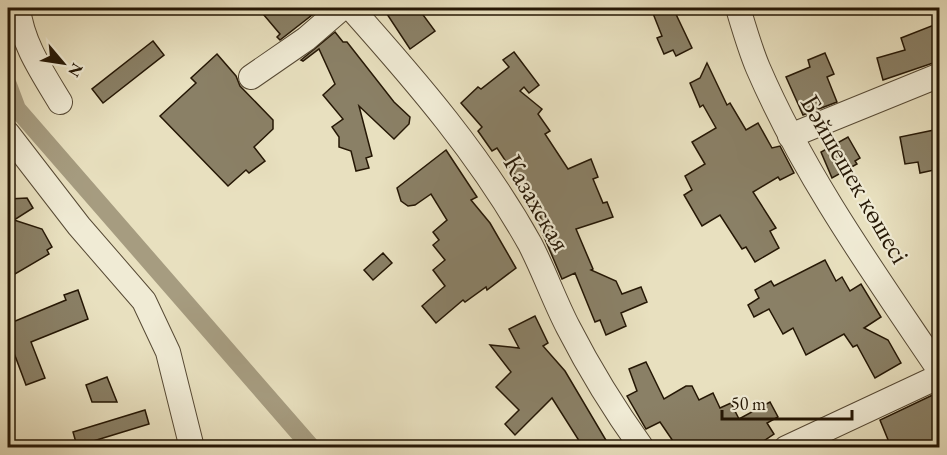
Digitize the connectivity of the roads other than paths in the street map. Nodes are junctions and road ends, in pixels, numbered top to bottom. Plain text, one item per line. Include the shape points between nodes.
1 (18, 8) edge
2 (342, 8) edge
3 (351, 8) edge
4 (738, 8) edge
5 (939, 75) edge
6 (251, 76) dead end
7 (60, 102) dead end
8 (8, 134) edge
9 (790, 136) junction
10 (939, 371) edge
11 (939, 376) edge
12 (192, 447) edge
13 (642, 447) edge
14 (786, 447) edge

1 - 7 street via 27,46
2 - 6 street via 306,39
3 - 13 street, Казахская via 438,106 489,177 530,245 605,397
4 - 9 street, Бәйшешек көшесі via 758,67
5 - 9 street
8 - 12 street via 79,226 144,301 168,352
9 - 10 street, Бәйшешек көшесі via 841,224
11 - 14 street

